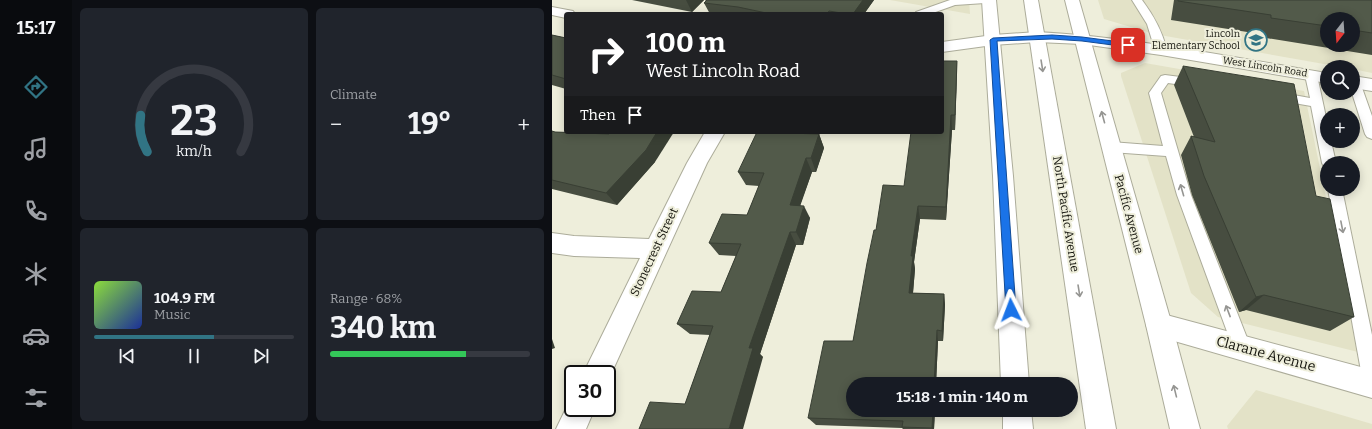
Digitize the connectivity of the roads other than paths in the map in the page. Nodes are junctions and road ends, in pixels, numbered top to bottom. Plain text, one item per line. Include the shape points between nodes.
1 (986, 0) edge
2 (989, 0) edge
3 (1031, 0) edge
4 (1072, 0) edge
5 (1140, 2) edge
6 (552, 11) edge
7 (926, 12) edge
8 (564, 13) edge
9 (1038, 37) junction
10 (1082, 39) junction
11 (993, 40) junction
12 (944, 47) edge
13 (1161, 50) junction
14 (1311, 75) junction
15 (1320, 77) edge
16 (1360, 83) edge
17 (1206, 84) edge
18 (1372, 85) edge
19 (1264, 94) edge
20 (1360, 100) edge
21 (1316, 103) junction
22 (714, 134) edge
23 (1372, 134) edge
24 (1111, 147) junction
25 (1171, 151) junction
26 (1327, 156) edge
27 (1336, 196) edge
28 (552, 243) edge
29 (655, 249) junction
30 (1159, 326) junction
31 (1242, 348) junction
32 (601, 365) edge
33 (1015, 377) edge
34 (1372, 383) edge
35 (577, 417) edge
36 (1017, 417) edge
37 (571, 429) edge
38 (1018, 429) edge
39 (1101, 429) edge
40 (1185, 429) edge

1 - 7 lane via 954,2
2 - 11 street
3 - 9 street, North Pacific Avenue
4 - 10 street, Pacific Avenue
5 - 13 lane via 1157,31
6 - 8 street
9 - 10 street, West Lincoln Road
9 - 11 street, West Lincoln Road
9 -> 39 street, North Pacific Avenue
10 - 13 street, West Lincoln Road
24 -> 10 street, Pacific Avenue
11 - 12 street, West Lincoln Road
11 - 33 street
13 - 14 street, West Lincoln Road
14 - 15 street, West Lincoln Road
14 - 21 lane
16 - 18 street
17 - 25 lane via 1165,79 1155,93
19 - 21 lane
20 - 23 lane
21 - 26 lane
22 - 29 street, Stonecrest Street
24 - 25 lane
24 - 30 street, Pacific Avenue
31 -> 25 lane via 1184,195
27 -> 34 lane
28 - 29 street
29 - 32 street, Stonecrest Street
30 - 31 street, Clarane Avenue
40 -> 30 street, Pacific Avenue
31 - 34 street, Clarane Avenue
35 - 37 street
36 - 38 street

